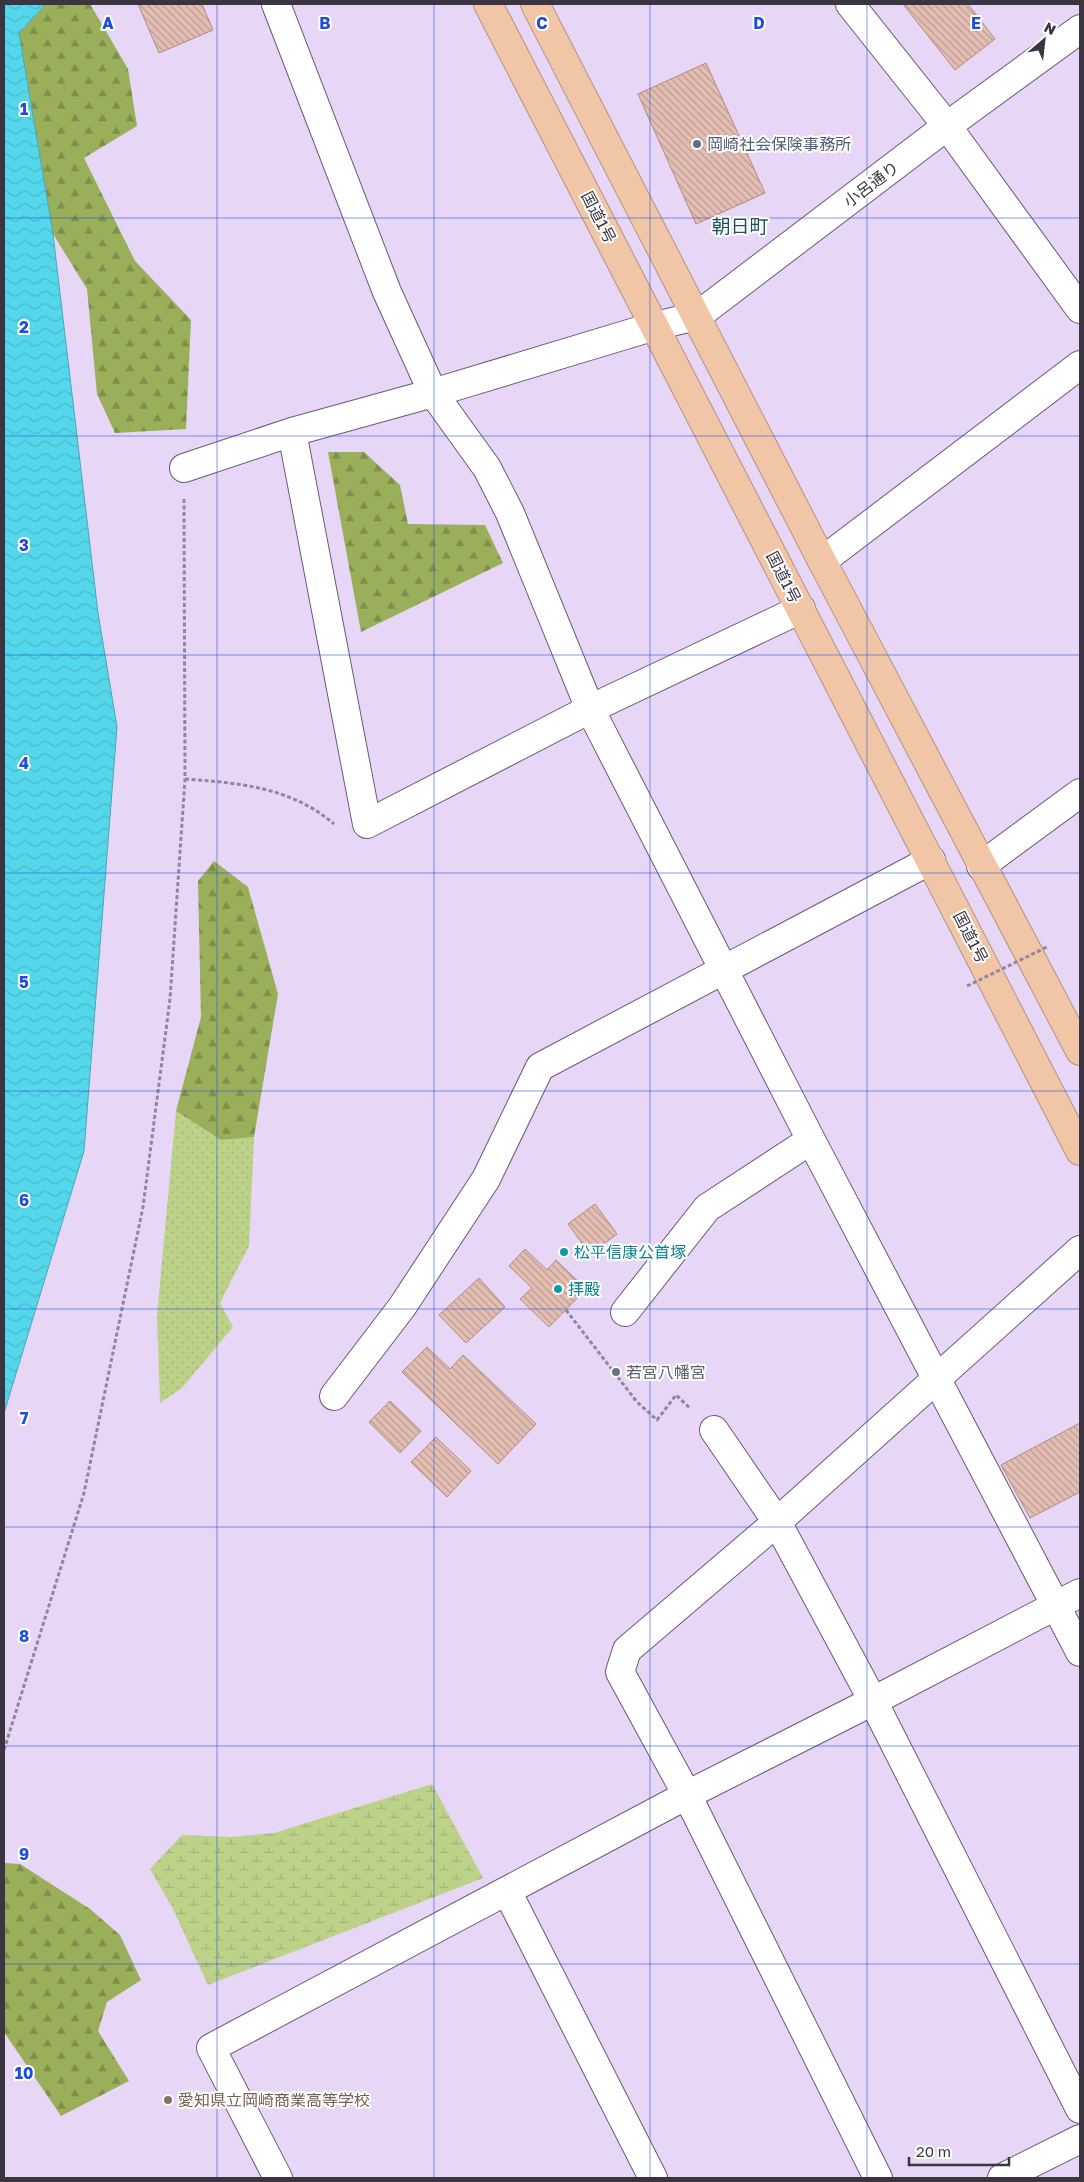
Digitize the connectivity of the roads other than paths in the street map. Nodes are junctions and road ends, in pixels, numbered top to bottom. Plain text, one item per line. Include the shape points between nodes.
1 (276, 4) edge
2 (488, 4) edge
3 (534, 4) edge
4 (850, 4) edge
5 (1080, 29) edge
6 (947, 126) junction
7 (1080, 309) edge
8 (697, 316) junction
9 (655, 326) junction
10 (1080, 365) edge
11 (433, 393) junction
12 (292, 432) junction
13 (184, 468) road end
14 (822, 561) junction
15 (801, 609) junction
16 (590, 709) junction
17 (1080, 793) edge
18 (931, 860) junction
19 (981, 866) junction
20 (723, 969) junction
21 (1080, 1051) edge
22 (811, 1140) junction
23 (1080, 1151) edge
24 (1080, 1250) edge
25 (624, 1312) dead end
26 (936, 1379) junction
27 (334, 1396) dead end
28 (714, 1430) dead end
29 (777, 1522) junction
30 (1068, 1599) edge
31 (1080, 1652) edge
32 (873, 1701) junction
33 (686, 1794) junction
34 (507, 1891) junction
35 (1080, 2109) edge
36 (1080, 2139) edge
37 (278, 2178) edge
38 (653, 2178) edge
39 (878, 2178) edge
40 (1002, 2178) edge

1 - 11 street via 387,292
2 - 9 highway, 国道1号
3 - 8 highway
4 - 6 street
5 - 6 street, 小呂通り
6 - 7 street
6 - 8 street, 小呂通り
8 - 9 street, 小呂通り
8 - 14 highway
9 - 11 street, 小呂通り
9 - 15 highway, 国道1号
10 - 14 street
11 - 12 street, 小呂通り
11 - 16 street via 486,468 510,513
12 - 13 street, 小呂通り
12 - 16 street via 367,824
14 - 19 highway
15 - 16 street
15 - 18 highway, 国道1号
16 - 20 street
17 - 19 street
18 - 20 street
18 - 23 highway, 国道1号
19 - 21 highway
20 - 22 street
20 - 27 street via 540,1067 486,1180 402,1307
22 - 25 street via 707,1208
22 - 26 street
24 - 26 street
26 - 29 street
26 - 30 street
28 - 29 street
29 - 32 street
29 - 33 street via 627,1650 620,1672
30 - 31 street
30 - 32 street
32 - 33 street
32 - 35 street
33 - 34 street
33 - 39 street
34 - 37 street via 211,2048
34 - 38 street
36 - 40 street

